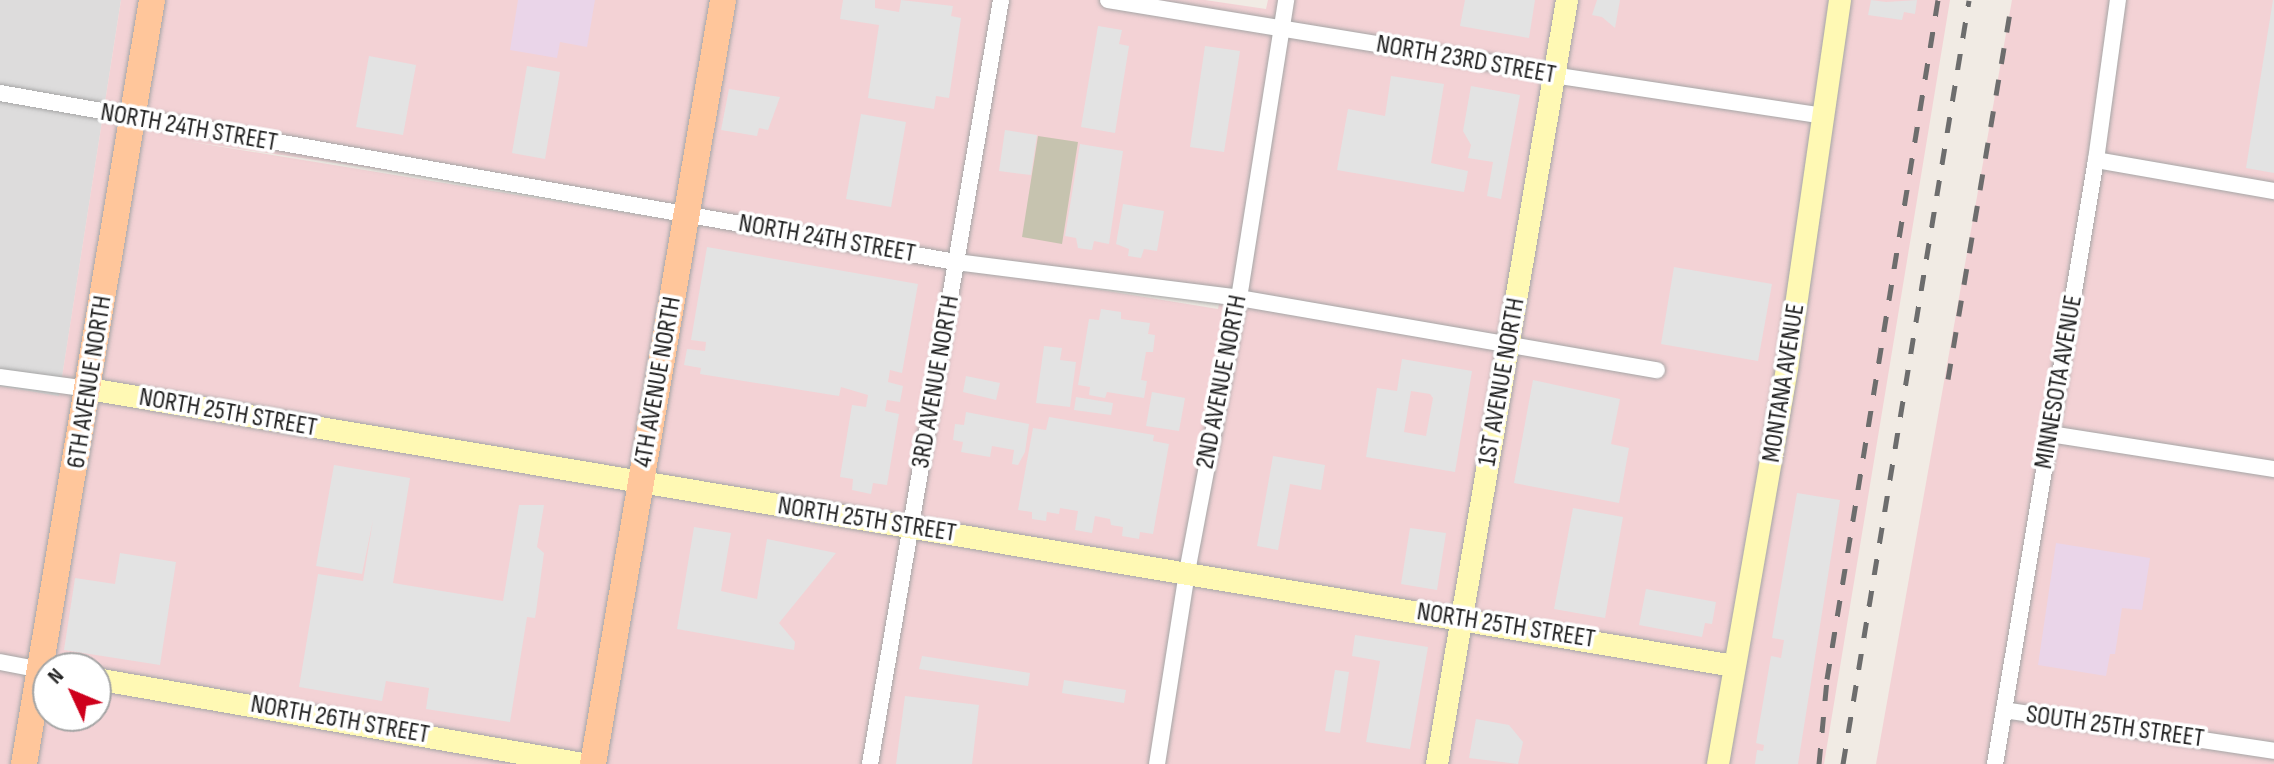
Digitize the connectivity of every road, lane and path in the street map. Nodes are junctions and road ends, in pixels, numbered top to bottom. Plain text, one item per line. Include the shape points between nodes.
1 (152, 0) edge
2 (723, 0) edge
3 (1001, 0) edge
4 (1108, 0) edge
5 (1286, 0) edge
6 (1567, 0) edge
7 (1840, 0) edge
8 (2118, 0) edge
9 (1281, 28) junction
10 (1553, 75) junction
11 (0, 93) edge
12 (1824, 116) junction
13 (132, 117) junction
14 (2096, 160) junction
15 (2274, 191) edge
16 (686, 214) junction
17 (956, 262) junction
18 (1239, 298) junction
19 (1509, 345) junction
20 (1657, 370) dead end
21 (0, 377) edge
22 (89, 389) junction
23 (2050, 434) junction
24 (2274, 469) edge
25 (640, 485) junction
26 (911, 526) junction
27 (1187, 572) junction
28 (1462, 619) junction
29 (48, 652) edge
30 (0, 662) edge
31 (1734, 666) junction
32 (32, 668) edge
33 (112, 682) edge
34 (2004, 710) junction
35 (32, 728) edge
36 (2274, 751) edge
37 (24, 764) edge
38 (583, 764) edge
39 (593, 764) edge
40 (870, 764) edge
41 (1157, 764) edge
42 (1437, 764) edge
43 (1718, 764) edge
44 (1995, 764) edge

1 - 13 main road, 6TH AVENUE NORTH
2 - 16 main road, 4TH AVENUE NORTH
3 - 17 street, 3RD AVENUE NORTH
4 - 9 street, NORTH 23RD STREET
5 - 9 street, 2ND AVENUE NORTH
6 - 10 street, 1ST AVENUE NORTH
7 - 12 street, MONTANA AVENUE
8 - 14 street, MINNESOTA AVENUE
9 - 10 street, NORTH 23RD STREET
9 - 18 street, 2ND AVENUE NORTH
10 - 12 street, NORTH 23RD STREET
10 - 19 street, 1ST AVENUE NORTH
11 - 13 street, NORTH 24TH STREET
12 - 31 street, MONTANA AVENUE via 1786,375
13 - 16 street, NORTH 24TH STREET
13 - 22 main road, 6TH AVENUE NORTH
14 - 15 street
14 - 23 street, MINNESOTA AVENUE
16 - 17 street, NORTH 24TH STREET
16 - 25 main road, 4TH AVENUE NORTH
17 - 18 street, NORTH 24TH STREET
17 - 26 street, 3RD AVENUE NORTH
18 - 19 street, NORTH 24TH STREET
18 - 27 street, 2ND AVENUE NORTH
19 - 20 street, NORTH 24TH STREET
19 - 28 street, 1ST AVENUE NORTH
21 - 22 street, NORTH 25TH STREET
22 - 25 street, NORTH 25TH STREET
22 - 29 main road, 6TH AVENUE NORTH
23 - 24 street
23 - 34 street, MINNESOTA AVENUE
25 - 26 street, NORTH 25TH STREET
25 - 39 main road, 4TH AVENUE NORTH
26 - 27 street, NORTH 25TH STREET
26 - 40 street, 3RD AVENUE NORTH
27 - 28 street, NORTH 25TH STREET
27 - 41 street, 2ND AVENUE NORTH
28 - 31 street, NORTH 25TH STREET
28 - 42 street, 1ST AVENUE NORTH
30 - 32 street
31 - 43 street, MONTANA AVENUE
33 - 38 street, NORTH 26TH STREET
34 - 36 street, SOUTH 25TH STREET
34 - 44 street, MINNESOTA AVENUE
35 - 37 main road, 6TH AVENUE NORTH

